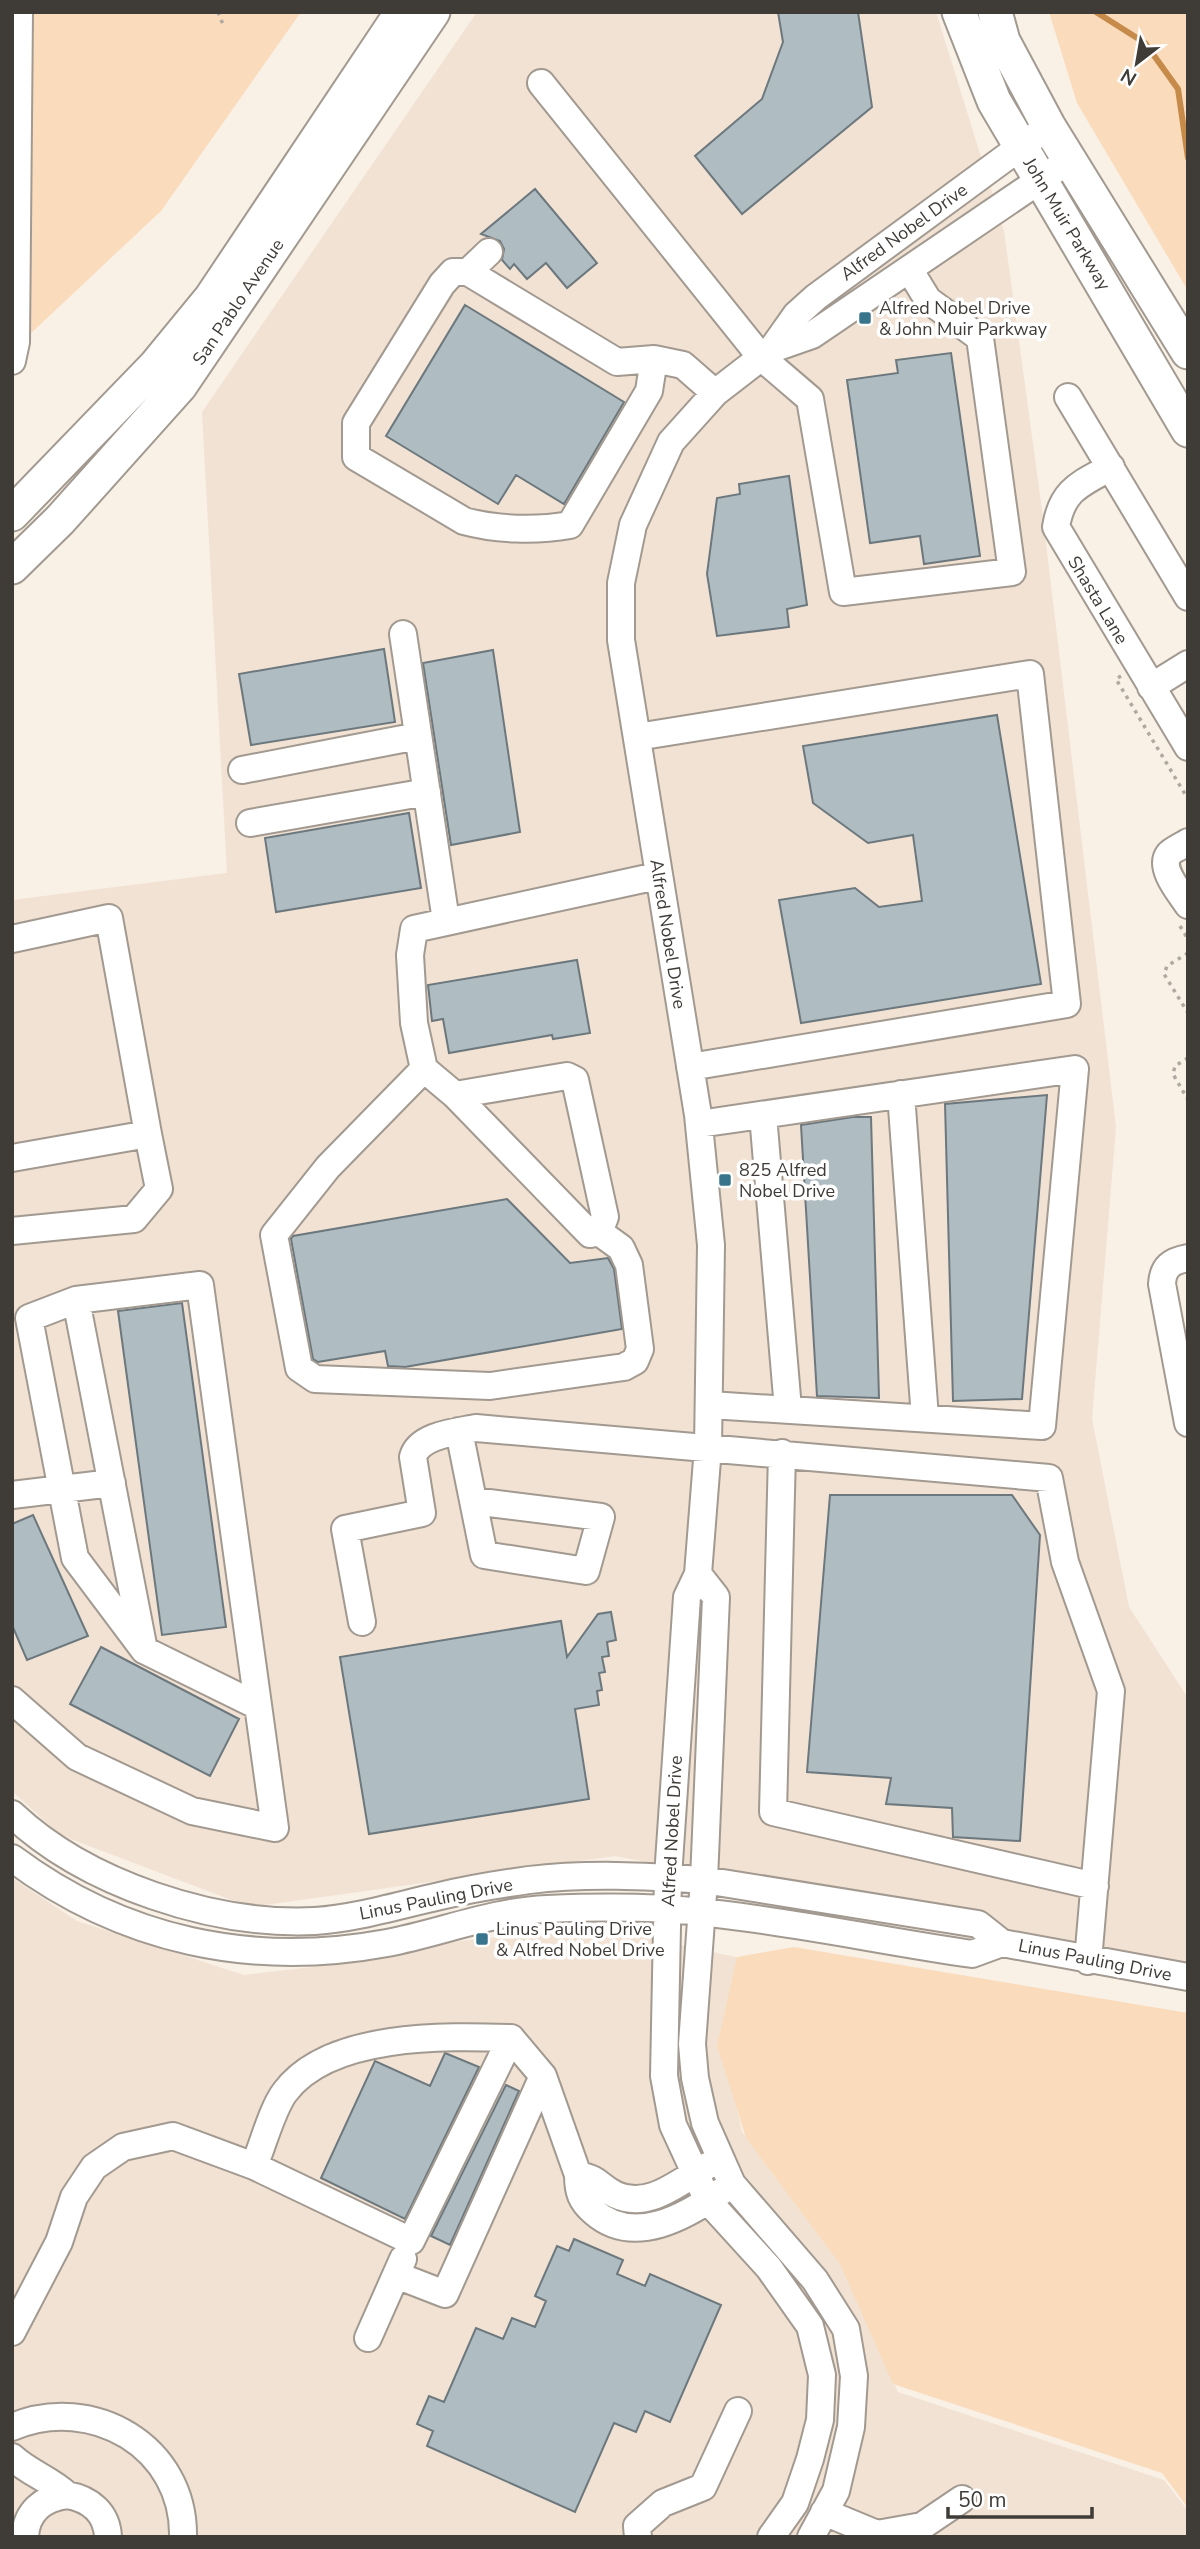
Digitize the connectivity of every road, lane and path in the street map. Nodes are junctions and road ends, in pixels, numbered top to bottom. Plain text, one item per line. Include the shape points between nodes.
1 (19, 12) edge
2 (218, 12) edge
3 (402, 12) edge
4 (433, 12) edge
5 (959, 12) edge
6 (995, 12) edge
7 (225, 27) dead end
8 (541, 83) dead end
9 (1049, 127) junction
10 (1020, 146) junction
11 (1055, 169) junction
12 (489, 252) dead end
13 (909, 269) junction
14 (468, 272) junction
15 (1188, 352) edge
16 (766, 353) junction
17 (654, 359) junction
18 (12, 361) edge
19 (715, 393) junction
20 (1068, 397) dead end
21 (1188, 430) edge
22 (1111, 467) junction
23 (12, 514) edge
24 (12, 567) edge
25 (1188, 597) edge
26 (403, 634) dead end
27 (1188, 664) edge
28 (1151, 687) junction
29 (418, 736) junction
30 (637, 737) junction
31 (1188, 747) edge
32 (242, 770) dead end
33 (426, 792) junction
34 (250, 823) dead end
35 (1188, 842) edge
36 (657, 876) junction
37 (1188, 905) edge
38 (446, 921) junction
39 (12, 939) edge
40 (1188, 953) edge
41 (1188, 1013) edge
42 (1188, 1058) edge
43 (690, 1067) junction
44 (424, 1069) junction
45 (901, 1094) junction
46 (455, 1095) junction
47 (1188, 1100) edge
48 (763, 1115) junction
49 (699, 1124) junction
50 (148, 1134) junction
51 (12, 1158) edge
52 (12, 1231) edge
53 (599, 1232) junction
54 (1188, 1258) edge
55 (76, 1300) junction
56 (710, 1405) junction
57 (788, 1409) junction
58 (925, 1418) junction
59 (1188, 1423) edge
60 (459, 1431) junction
61 (708, 1447) junction
62 (782, 1453) junction
63 (112, 1483) junction
64 (62, 1489) junction
65 (12, 1495) edge
66 (473, 1501) junction
67 (698, 1574) junction
68 (362, 1622) dead end
69 (144, 1650) junction
70 (12, 1700) edge
71 (258, 1706) junction
72 (12, 1814) edge
73 (12, 1858) edge
74 (668, 1877) junction
75 (704, 1880) junction
76 (1095, 1886) junction
77 (667, 1909) junction
78 (702, 1912) junction
79 (1002, 1943) junction
80 (1088, 1961) junction
81 (1188, 1978) edge
82 (511, 2038) junction
83 (543, 2076) junction
84 (721, 2158) junction
85 (254, 2166) junction
86 (694, 2174) junction
87 (578, 2175) junction
88 (732, 2184) junction
89 (708, 2201) junction
90 (411, 2241) junction
91 (396, 2275) junction
92 (12, 2332) edge
93 (368, 2338) dead end
94 (738, 2411) dead end
95 (12, 2427) edge
96 (12, 2457) edge
97 (67, 2495) junction
98 (962, 2499) dead end
99 (824, 2512) junction
100 (12, 2526) edge
101 (23, 2537) edge
102 (108, 2537) edge
103 (183, 2537) edge
104 (638, 2537) edge
105 (771, 2537) edge
106 (811, 2537) edge

1 - 18 street via 16,342
2 - 7 path
3 - 23 main road, San Pablo Avenue via 211,298 156,365
4 - 24 main road, San Pablo Avenue via 180,386 135,440
5 - 10 main road, John Muir Parkway via 994,101
6 - 9 main road, John Muir Parkway via 1003,41
8 - 16 street
9 - 10 street, Alfred Nobel Drive
9 - 11 main road, John Muir Parkway
10 - 11 main road, John Muir Parkway
10 - 16 street, Alfred Nobel Drive via 816,297
11 - 13 street, Alfred Nobel Drive
11 - 15 main road, John Muir Parkway
11 - 21 main road, John Muir Parkway
12 - 14 street
13 - 16 street, Alfred Nobel Drive via 812,335
13 - 16 street via 928,300 980,338 1012,572 843,592 810,399
14 - 17 street via 617,362
14 - 17 street via 453,272 442,284 356,423 356,457 464,521 547,529 570,525 649,391
16 - 19 street, Alfred Nobel Drive
17 - 19 street via 683,365
19 - 30 street, Alfred Nobel Drive via 671,442 633,525 621,583 621,640
20 - 22 street
22 - 25 street
22 - 28 street, Shasta Lane via 1065,497 1056,527
26 - 29 street
27 - 28 street
28 - 31 street, Shasta Lane
29 - 32 street
29 - 33 street
30 - 36 street, Alfred Nobel Drive
30 - 43 street via 1030,674 1067,1004
33 - 34 street
33 - 38 street
35 - 37 street via 1166,861 1168,874
36 - 38 street
36 - 43 street, Alfred Nobel Drive
38 - 44 street via 414,929 410,956 414,1023
39 - 50 street via 109,918
40 - 41 path via 1167,966 1164,974
42 - 47 path via 1175,1066 1172,1074
43 - 49 street, Alfred Nobel Drive
44 - 46 street
44 - 53 street via 328,1167 274,1235 299,1368 315,1379 490,1386 624,1367 635,1361 640,1349 629,1265 621,1248
45 - 48 street
45 - 58 street
45 - 58 street via 1075,1069 1042,1426
46 - 53 street via 590,1234
46 - 53 street via 567,1076 575,1080 605,1217
48 - 49 street
48 - 57 street
49 - 56 street, Alfred Nobel Drive via 710,1245
50 - 51 street
50 - 52 street via 159,1189 134,1219
54 - 59 street via 1168,1265 1162,1284
55 - 63 street
55 - 64 street via 29,1318
55 - 71 street via 200,1285
56 - 57 street
56 - 61 street, Alfred Nobel Drive
57 - 58 street
60 - 61 street via 476,1428
60 - 66 street
60 - 68 street via 416,1448 422,1513 345,1528
61 - 62 street
61 - 67 street, Alfred Nobel Drive
62 - 76 street via 1049,1478 1065,1562 1111,1691
62 - 76 street via 773,1812
63 - 64 street
63 - 69 street
64 - 65 street
64 - 69 street via 75,1558
66 - 66 street via 601,1517 586,1571 484,1555
67 - 74 street, Alfred Nobel Drive via 687,1597
67 - 75 street, Alfred Nobel Drive via 716,1597
69 - 71 street
70 - 71 street via 77,1757 192,1811 275,1828
72 - 74 street, Linus Pauling Drive via 35,1836 109,1880 194,1906 272,1920 315,1921 375,1913 442,1895 531,1880
73 - 77 street, Linus Pauling Drive via 86,1904 131,1924 187,1941 256,1953 312,1953 386,1943 526,1911
74 - 75 street, Linus Pauling Drive
74 - 77 street, Alfred Nobel Drive
75 - 78 street, Alfred Nobel Drive
75 - 79 street, Linus Pauling Drive via 978,1924
76 - 80 street
77 - 78 street, Linus Pauling Drive
77 - 86 street, Alfred Nobel Drive via 664,2076 673,2125
78 - 79 street, Linus Pauling Drive via 972,1954
78 - 84 street, Alfred Nobel Drive via 692,2044 705,2123
79 - 80 street, Linus Pauling Drive
80 - 81 street, Linus Pauling Drive
82 - 83 street
82 - 85 street via 440,2036 321,2060 285,2092
82 - 90 street
83 - 87 street
83 - 91 street via 445,2294
84 - 86 street
84 - 88 street, Alfred Nobel Drive
85 - 90 street
85 - 92 street via 173,2136 123,2147 94,2167 74,2197 59,2242
86 - 87 street via 651,2198 640,2199 620,2197 594,2178
86 - 89 street, Alfred Nobel Drive
87 - 89 street via 578,2192 587,2206 625,2228 669,2222
88 - 89 street
88 - 99 street, Alfred Nobel Drive via 815,2280 846,2329 854,2376 851,2427 836,2491
89 - 105 street, Alfred Nobel Drive via 769,2268 810,2326 822,2375 820,2420 810,2459 795,2503
90 - 91 street
91 - 93 street
94 - 104 street via 703,2487 663,2503 637,2526
95 - 103 street via 38,2418 71,2416 103,2422 131,2436 156,2458 173,2485
96 - 97 street
97 - 101 street via 40,2505
97 - 102 street via 94,2506 105,2521
98 - 99 street via 922,2526 877,2535
99 - 106 street, Alfred Nobel Drive
100 - 101 street

